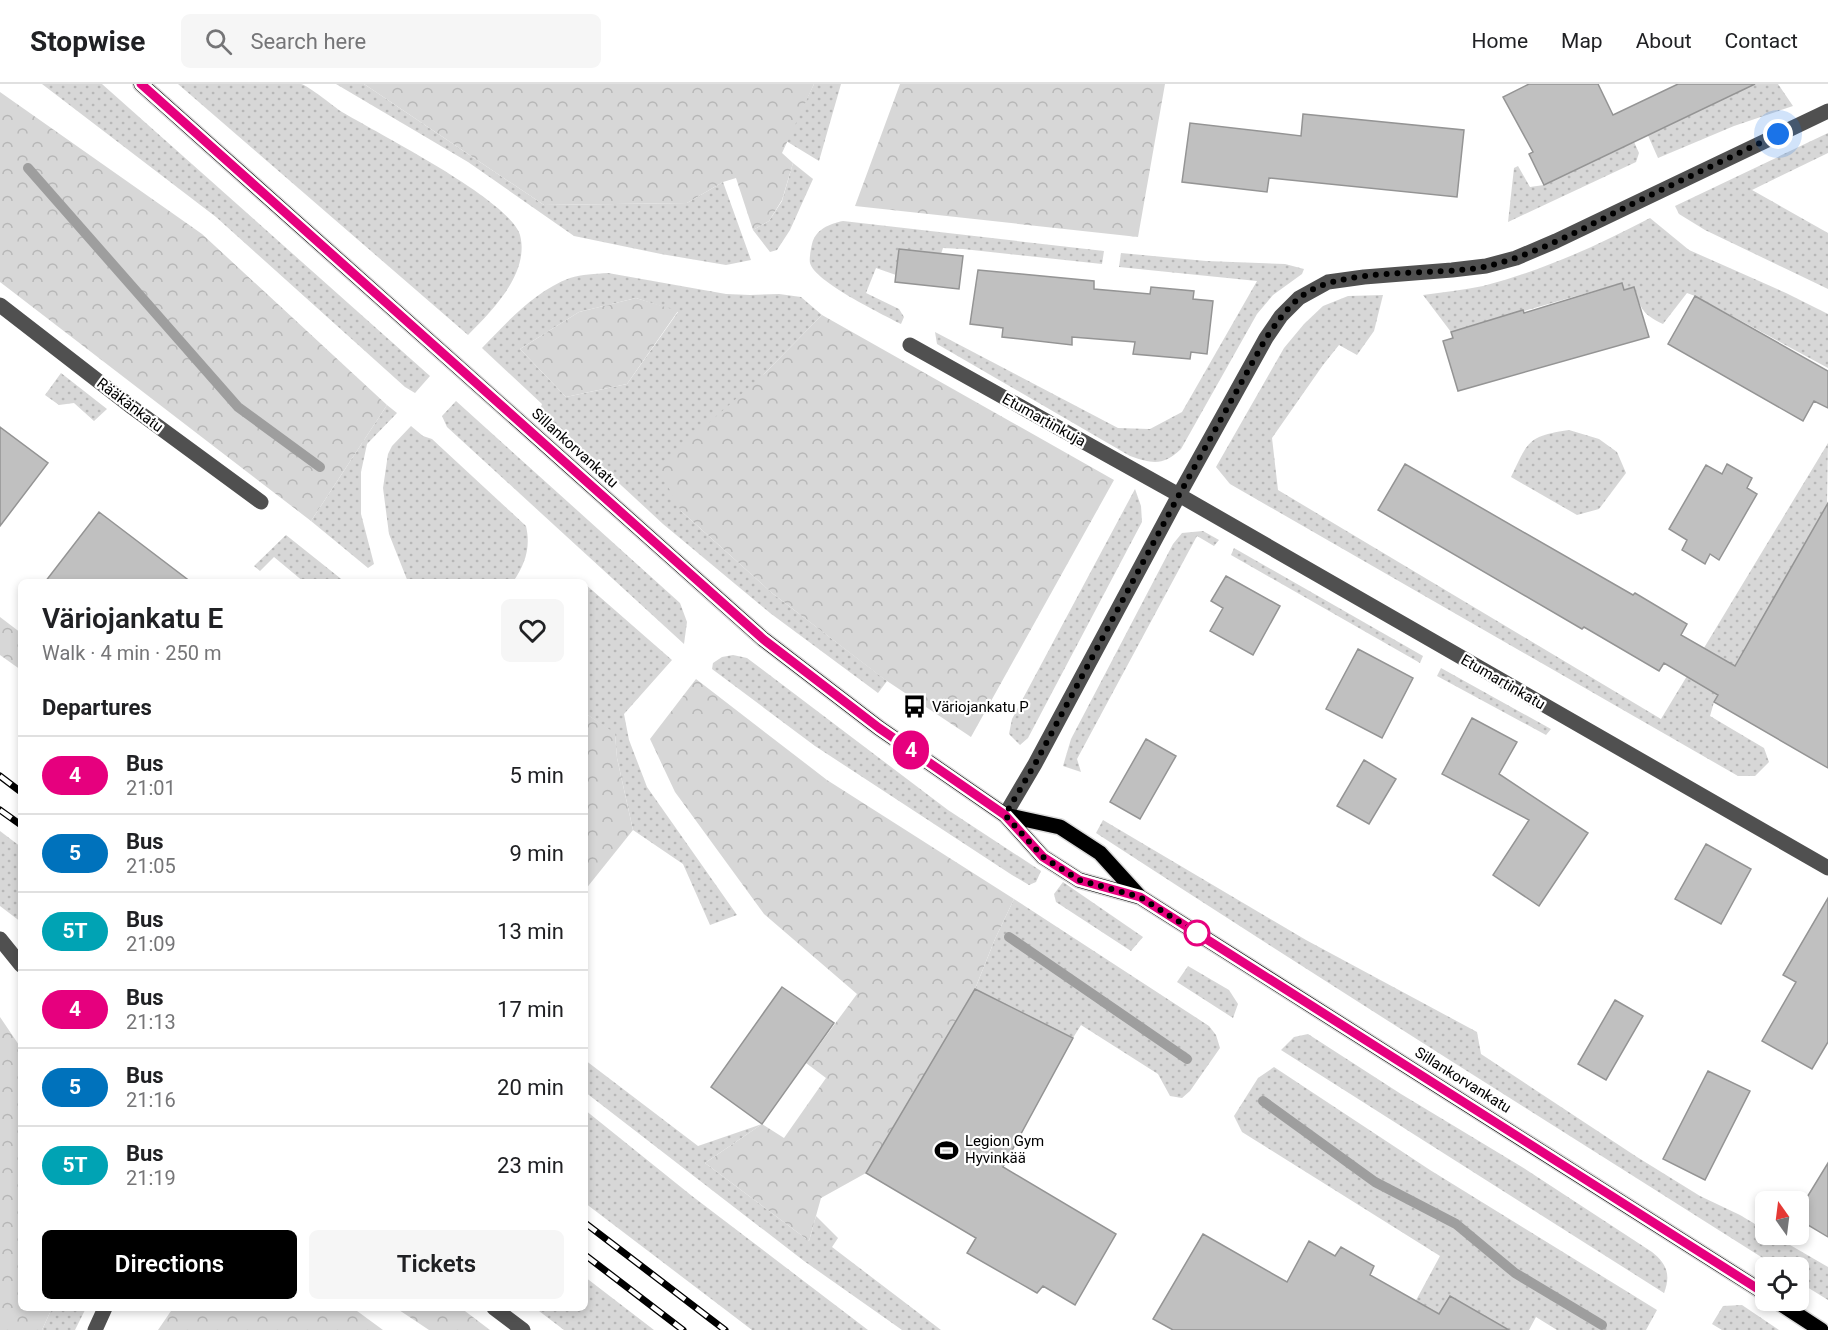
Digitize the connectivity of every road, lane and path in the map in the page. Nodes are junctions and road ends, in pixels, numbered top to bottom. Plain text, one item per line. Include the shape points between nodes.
1 (141, 84) edge
2 (1828, 111) edge
3 (0, 305) edge
4 (910, 345) dead end
5 (1179, 495) junction
6 (261, 502) dead end
7 (1005, 815) junction
8 (1828, 868) edge
9 (1140, 897) junction
10 (0, 937) edge
11 (18, 946) edge
12 (18, 961) edge
13 (1755, 1287) edge
14 (104, 1311) edge
15 (498, 1311) edge
16 (1792, 1311) edge
17 (94, 1330) edge
18 (523, 1330) edge
19 (1821, 1330) edge

1 - 7 main road, Sillankorvankatu via 763,639 879,728
2 - 5 street via 1516,258 1486,266 1328,282 1299,298 1266,338
3 - 6 street, Rääkänkatu
4 - 5 street, Etumartinkuja
5 - 7 street
5 - 8 street, Etumartinkatu
7 - 9 main road, Sillankorvankatu via 1043,857 1079,880
7 - 9 main road, Sillankorvankatu via 1060,827 1100,853
9 - 13 main road, Sillankorvankatu
10 - 11 street
10 - 12 street
14 - 17 street
15 - 18 street
16 - 19 main road

